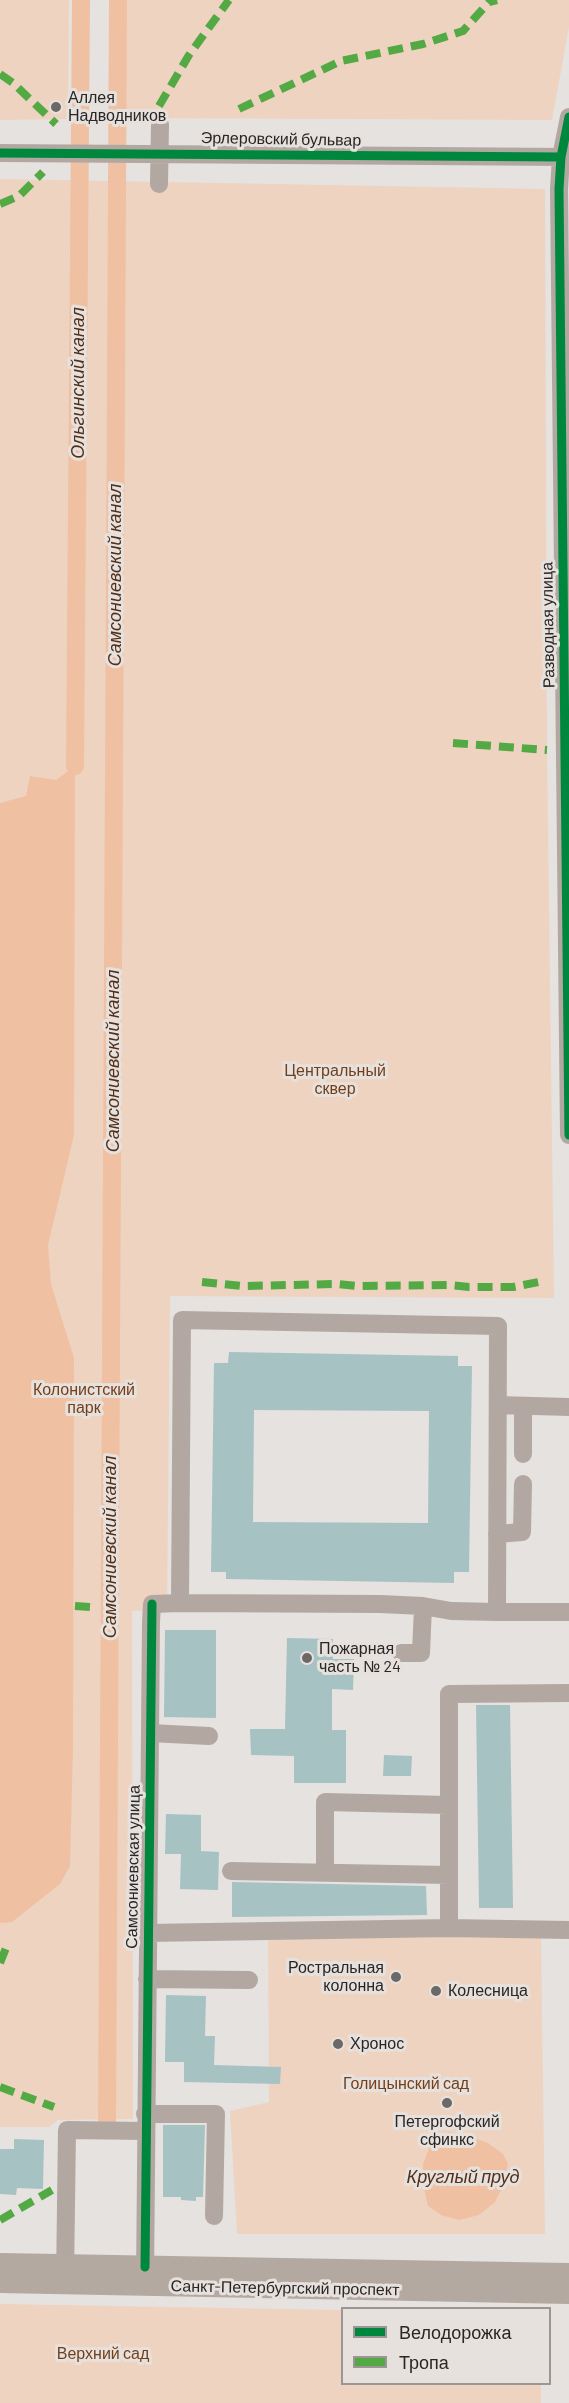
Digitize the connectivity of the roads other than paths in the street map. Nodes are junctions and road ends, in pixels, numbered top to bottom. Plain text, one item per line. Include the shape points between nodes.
1 (569, 117) edge
2 (160, 124) dead end
3 (0, 153) edge
4 (160, 153) junction
5 (565, 157) edge
6 (159, 184) dead end
7 (566, 537) edge
8 (567, 752) edge
9 (569, 1135) edge
10 (498, 1405) junction
11 (523, 1407) junction
12 (569, 1407) edge
13 (523, 1454) dead end
14 (523, 1484) dead end
15 (497, 1534) junction
16 (180, 1603) junction
17 (423, 1606) junction
18 (497, 1612) junction
19 (569, 1612) edge
20 (401, 1653) dead end
21 (569, 1693) edge
22 (150, 1733) junction
23 (209, 1736) dead end
24 (448, 1805) junction
25 (231, 1871) dead end
26 (325, 1872) junction
27 (449, 1875) junction
28 (449, 1928) junction
29 (569, 1930) edge
30 (148, 1933) junction
31 (147, 1979) junction
32 (249, 1980) dead end
33 (145, 2123) junction
34 (214, 2216) dead end
35 (0, 2264) edge
36 (65, 2274) junction
37 (569, 2274) edge
38 (145, 2276) junction
39 (0, 2282) edge
40 (569, 2293) edge

1 - 5 street, Разводная улица
2 - 4 street
3 - 4 street, Эрлеровский бульвар
4 - 5 street, Эрлеровский бульвар
4 - 6 street
5 - 7 street, Разводная улица via 559,189
7 - 8 street, Разводная улица
8 - 9 street, Разводная улица
10 - 11 street
10 - 15 street
10 - 16 street via 498,1326 182,1320
11 - 12 street
11 - 13 street
14 - 15 street via 522,1532
15 - 18 street
16 - 17 street
16 - 22 street, Самсониевская улица via 152,1604
17 - 18 street
17 - 20 street via 421,1653
18 - 19 street
21 - 24 street via 449,1694
22 - 23 street
22 - 30 street, Самсониевская улица
24 - 26 street via 325,1802
24 - 27 street
25 - 26 street
26 - 27 street
27 - 28 street
28 - 29 street
28 - 30 street
30 - 31 street, Самсониевская улица
31 - 32 street
31 - 33 street, Самсониевская улица
33 - 34 street via 216,2114
33 - 36 street via 67,2130
33 - 38 street, Самсониевская улица
35 - 36 main road, Санкт-Петербургский проспект
36 - 38 main road, Санкт-Петербургский проспект
36 - 39 main road, Санкт-Петербургский проспект
37 - 38 main road, Санкт-Петербургский проспект
38 - 40 main road, Санкт-Петербургский проспект

